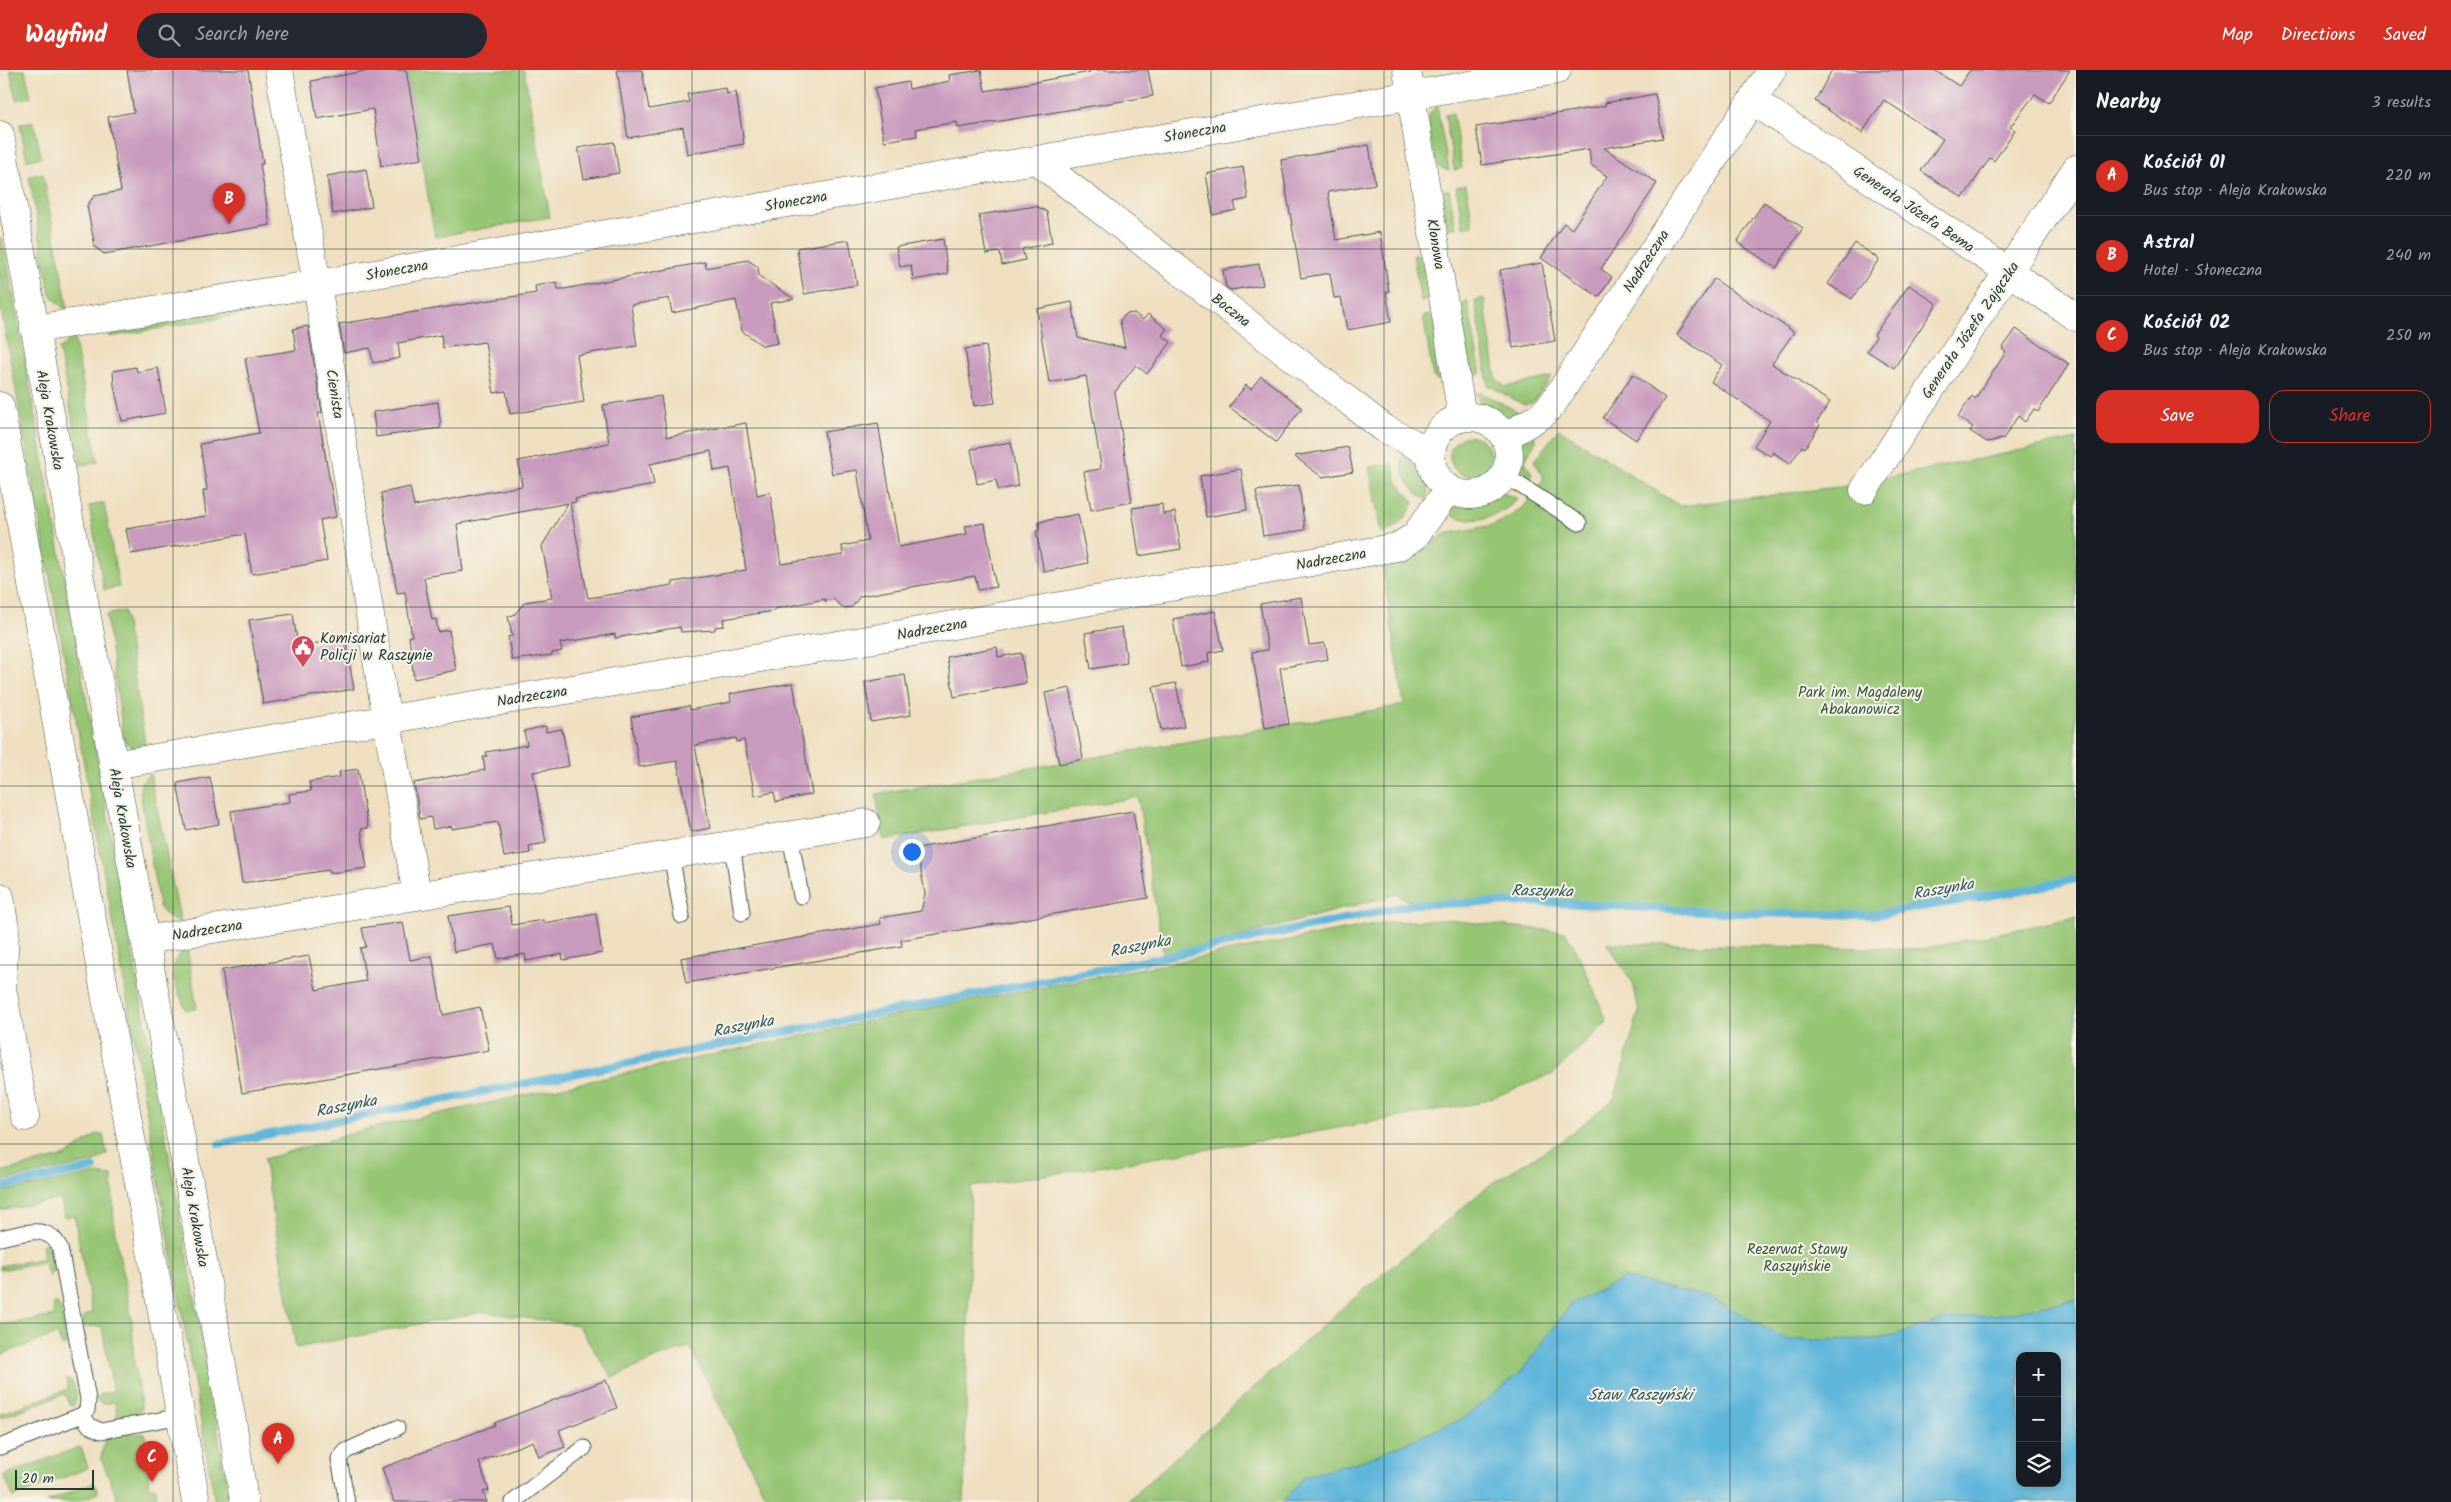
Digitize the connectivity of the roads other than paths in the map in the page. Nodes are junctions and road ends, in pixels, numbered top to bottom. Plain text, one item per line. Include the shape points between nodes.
1 (279, 70) edge
2 (1557, 70) edge
3 (1772, 70) edge
4 (1410, 82) edge
5 (1752, 100) junction
6 (0, 134) edge
7 (1036, 160) junction
8 (2076, 169) edge
9 (2008, 273) junction
10 (317, 284) junction
11 (2076, 317) edge
12 (34, 329) junction
13 (0, 406) edge
14 (1462, 417) junction
15 (1505, 437) junction
16 (1431, 453) junction
17 (1504, 475) junction
18 (1449, 489) junction
19 (1864, 490) dead end
20 (1579, 523) dead end
21 (387, 719) junction
22 (113, 765) junction
23 (866, 823) dead end
24 (790, 835) junction
25 (732, 845) junction
26 (671, 854) junction
27 (417, 896) junction
28 (802, 896) dead end
29 (0, 897) edge
30 (742, 913) dead end
31 (682, 916) dead end
32 (145, 940) junction
33 (25, 1117) dead end
34 (0, 1238) edge
35 (82, 1415) junction
36 (182, 1416) junction
37 (397, 1428) dead end
38 (0, 1447) edge
39 (584, 1448) dead end
40 (196, 1502) edge
41 (244, 1502) edge
42 (347, 1502) edge
43 (513, 1502) edge

1 - 10 street, Cienista
2 - 4 street, Słoneczna
3 - 5 street, Nadrzeczna
4 - 7 street, Słoneczna
4 - 14 street, Klonowa
5 - 9 street, Generała Józefa Bema
5 - 15 street, Nadrzeczna via 1553,403 1542,415
6 - 12 street, Aleja Krakowska
7 - 10 street, Słoneczna
7 - 16 street, Boczna via 1385,429
8 - 9 street, Generała Józefa Zajączka
9 - 11 street, Generała Józefa Bema
9 - 19 street, Generała Józefa Zajączka
10 - 12 street, Słoneczna
10 - 21 street, Cienista
12 - 22 street, Aleja Krakowska
13 - 36 street
14 - 15 street via 1487,420
14 - 16 street via 1440,430
15 - 17 street via 1509,450
16 - 18 street via 1435,474
17 - 18 street via 1486,492 1473,495
17 - 20 lane
18 - 21 street, Nadrzeczna via 1414,537 1397,547 878,639
21 - 22 street, Nadrzeczna
21 - 27 street
22 - 32 street, Aleja Krakowska
23 - 24 street, Nadrzeczna
24 - 25 street, Nadrzeczna
24 - 28 lane
25 - 26 street, Nadrzeczna
25 - 30 lane
26 - 27 street, Nadrzeczna
26 - 31 lane
27 - 32 street, Nadrzeczna
29 - 33 street via 6,930 2,988
32 - 41 street, Aleja Krakowska
34 - 35 lane via 39,1231 50,1234 60,1248 88,1399 87,1410
35 - 36 lane via 90,1426 101,1431
35 - 38 lane
36 - 40 street
37 - 42 lane via 346,1451 339,1459
39 - 43 lane

